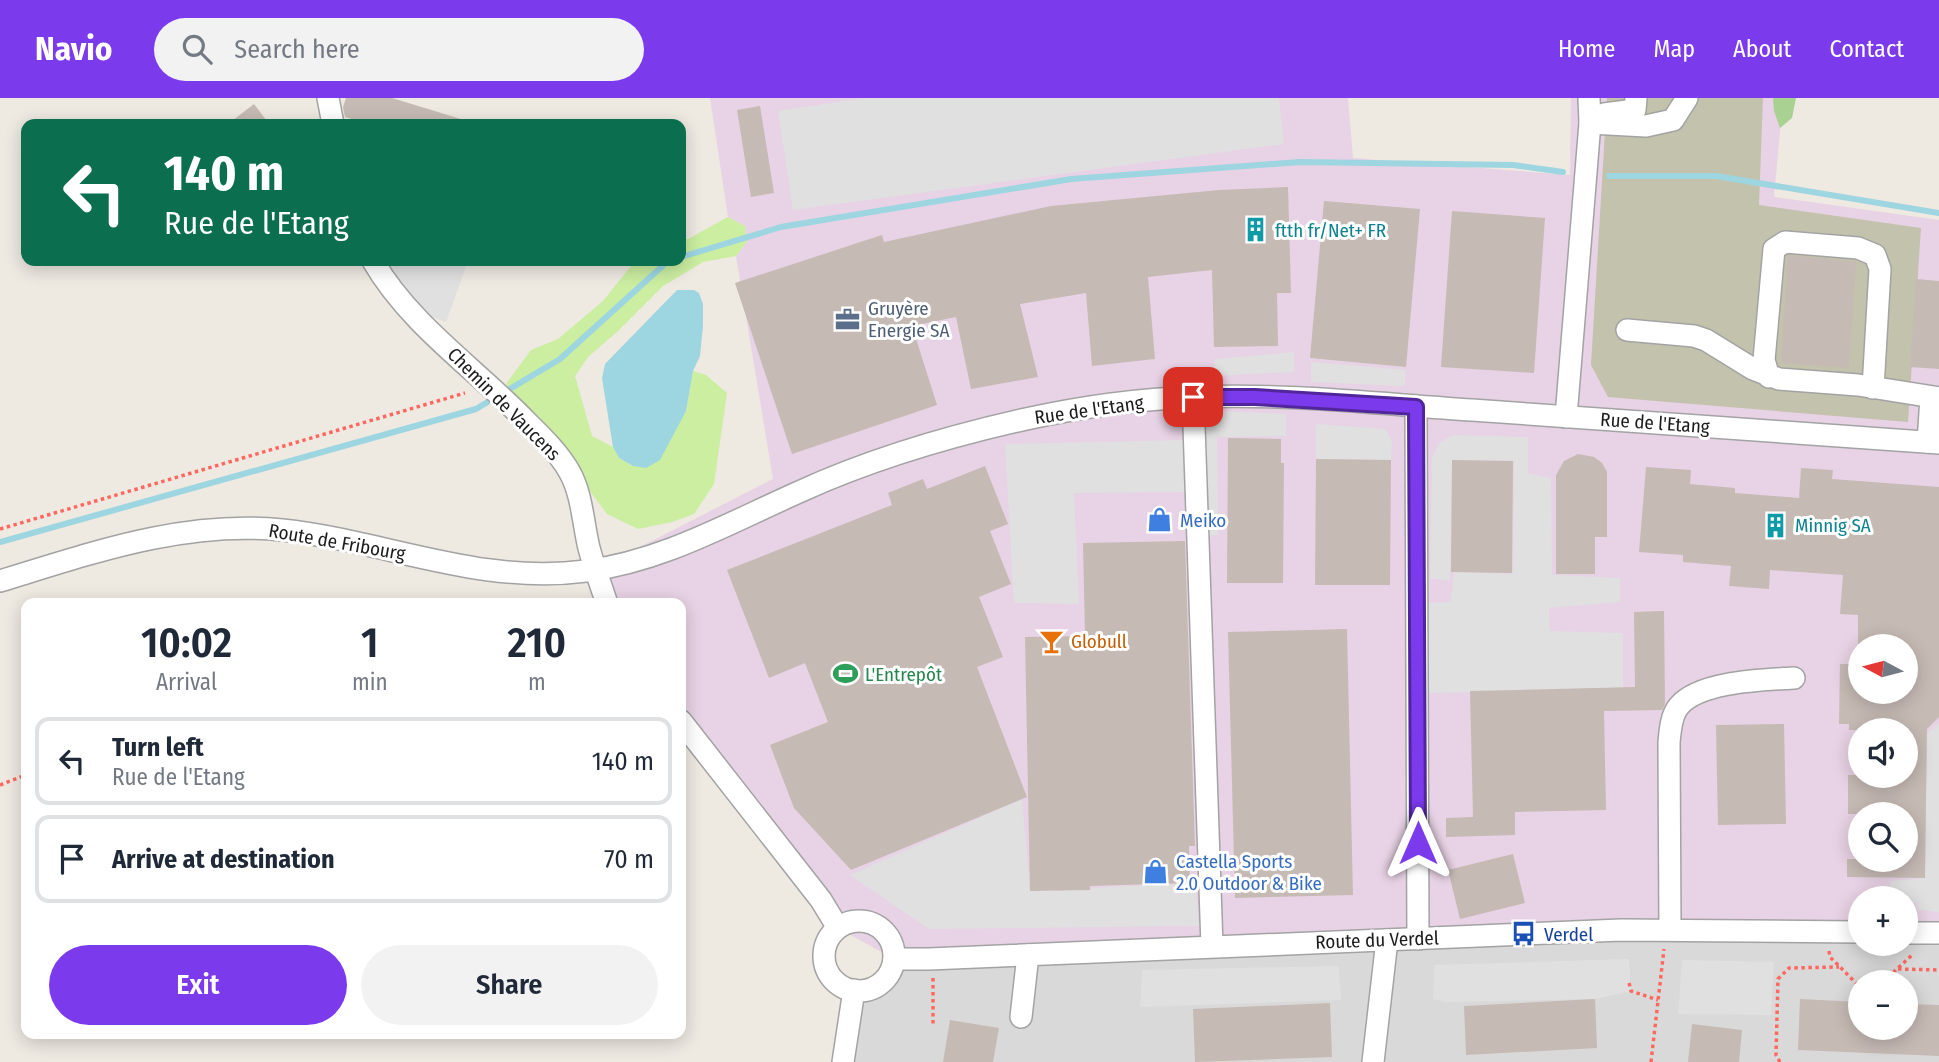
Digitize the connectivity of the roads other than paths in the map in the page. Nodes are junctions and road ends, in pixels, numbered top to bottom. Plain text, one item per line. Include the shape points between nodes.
1 (328, 98) edge
2 (1636, 98) edge
3 (1687, 98) edge
4 (1589, 111) edge
5 (332, 119) edge
6 (376, 266) edge
7 (1627, 330) dead end
8 (1769, 377) junction
9 (1872, 388) junction
10 (1193, 397) junction
11 (1935, 398) edge
12 (1416, 407) junction
13 (1566, 417) junction
14 (1934, 443) edge
15 (595, 569) junction
16 (0, 581) edge
17 (605, 598) edge
18 (1794, 678) dead end
19 (686, 727) edge
20 (838, 928) junction
21 (1848, 932) edge
22 (1939, 933) edge
23 (1667, 938) junction
24 (1418, 939) junction
25 (1918, 939) edge
26 (1387, 940) junction
27 (1212, 946) junction
28 (1028, 955) junction
29 (894, 959) junction
30 (854, 990) junction
31 (1021, 1017) dead end
32 (843, 1062) edge
33 (1373, 1062) edge

1 - 5 street
2 - 4 street via 1635,110
3 - 4 street via 1673,120 1646,125
4 - 13 street
6 - 15 street, Chemin de Vaucens via 412,314 548,444 574,480
7 - 8 street via 1694,336
8 - 9 street
8 - 9 street via 1764,360 1774,249 1785,242 1858,248 1875,255 1880,269
9 - 11 street
10 - 12 street, Rue de l'Etang
10 - 15 street, Rue de l'Etang via 1026,419 923,446 802,490 722,530 662,553
10 - 27 street
11 - 14 street
12 - 13 street, Rue de l'Etang
12 - 24 street
13 - 14 street, Rue de l'Etang
15 - 16 street, Route de Fribourg via 500,573 306,533 247,528 163,535
15 - 17 street
18 - 23 street via 1706,690 1679,706 1674,715 1669,743
19 - 20 street
20 - 29 street via 860,921 881,928
20 - 30 street via 826,944 825,964 835,982
21 - 23 street, Route du Verdel
22 - 25 street
23 - 24 street, Route du Verdel
24 - 26 street, Route du Verdel
26 - 27 street, Route du Verdel
26 - 33 street
27 - 28 street, Route du Verdel
28 - 29 street, Route du Verdel
28 - 31 street
29 - 30 street via 885,979 876,986
30 - 32 street

